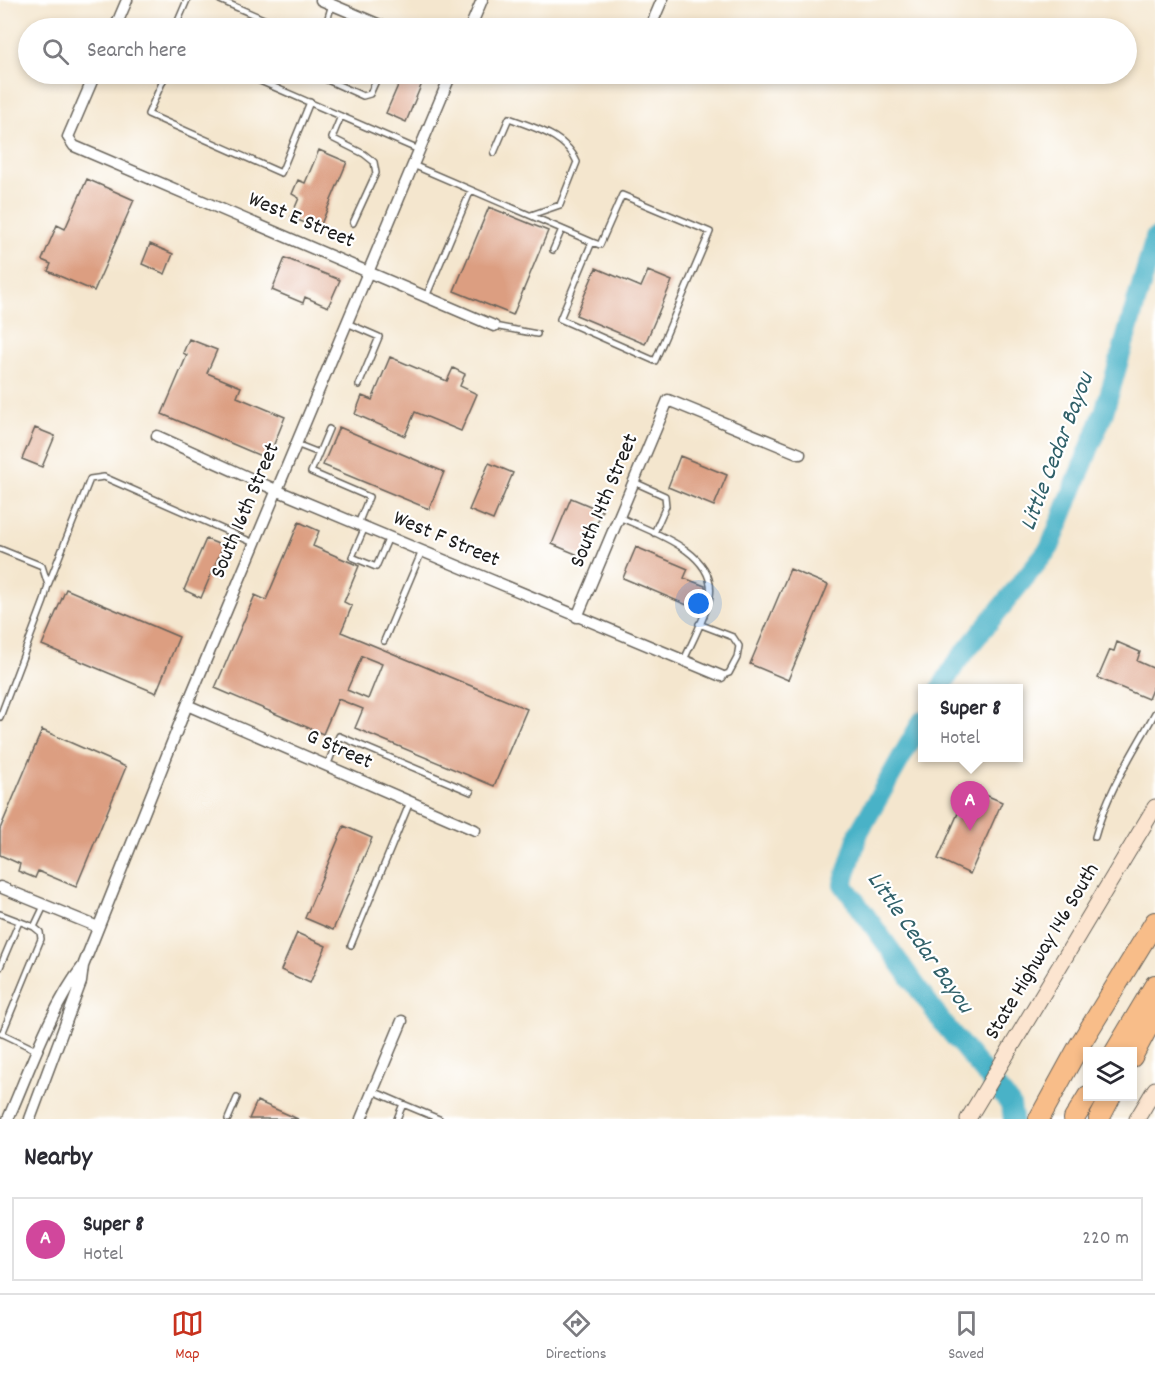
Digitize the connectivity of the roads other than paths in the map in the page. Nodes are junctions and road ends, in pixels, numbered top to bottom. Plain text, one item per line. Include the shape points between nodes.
1 (127, 0) edge
2 (187, 0) edge
3 (220, 0) edge
4 (321, 0) edge
5 (482, 0) edge
6 (662, 0) edge
7 (333, 2) edge
8 (119, 18) edge
9 (179, 18) edge
10 (261, 18) edge
11 (328, 18) edge
12 (366, 18) edge
13 (474, 18) edge
14 (654, 18) edge
15 (91, 84) edge
16 (162, 84) edge
17 (270, 84) edge
18 (336, 84) edge
19 (374, 84) edge
20 (447, 84) edge
21 (310, 102) junction
22 (341, 116) junction
23 (419, 150) junction
24 (494, 153) dead end
25 (413, 165) junction
26 (471, 190) junction
27 (530, 215) junction
28 (353, 223) dead end
29 (562, 229) junction
30 (592, 242) junction
31 (553, 250) dead end
32 (369, 272) junction
33 (426, 297) junction
34 (347, 323) junction
35 (494, 326) joint
36 (537, 333) dead end
37 (359, 385) dead end
38 (329, 429) dead end
39 (157, 435) dead end
40 (296, 444) junction
41 (319, 453) junction
42 (800, 454) dead end
43 (634, 482) junction
44 (276, 490) junction
45 (619, 517) junction
46 (362, 526) junction
47 (654, 533) junction
48 (389, 537) junction
49 (254, 543) junction
50 (0, 549) edge
51 (422, 551) junction
52 (48, 585) junction
53 (578, 616) junction
54 (699, 624) junction
55 (384, 641) dead end
56 (684, 661) junction
57 (721, 676) joint
58 (186, 705) junction
59 (1155, 713) edge
60 (0, 717) edge
61 (327, 766) junction
62 (471, 792) dead end
63 (410, 802) junction
64 (1155, 807) edge
65 (475, 830) dead end
66 (1095, 837) dead end
67 (0, 887) edge
68 (44, 906) junction
69 (0, 914) edge
70 (19, 922) junction
71 (1155, 922) edge
72 (34, 927) junction
73 (98, 927) junction
74 (351, 945) dead end
75 (83, 966) junction
76 (0, 967) edge
77 (1155, 985) edge
78 (1155, 1014) edge
79 (402, 1021) dead end
80 (1, 1033) edge
81 (1118, 1047) edge
82 (1137, 1048) edge
83 (38, 1051) junction
84 (1155, 1089) edge
85 (373, 1091) junction
86 (237, 1098) dead end
87 (1085, 1101) edge
88 (1108, 1101) edge
89 (403, 1104) junction
90 (1036, 1112) edge
91 (1145, 1113) edge
92 (8, 1119) edge
93 (30, 1119) edge
94 (228, 1119) edge
95 (361, 1119) edge
96 (397, 1119) edge
97 (439, 1119) edge
98 (968, 1119) edge
99 (1074, 1119) edge
100 (1099, 1119) edge

1 - 8 street
2 - 9 lane
3 - 10 lane
4 - 7 street
5 - 13 street
6 - 14 street
7 - 11 lane
7 - 12 street
15 - 32 street, West E Street via 68,137 74,146
16 - 21 lane via 148,114 281,173
17 - 21 lane
18 - 19 lane via 363,96 370,94
20 - 23 street, South 16th Street
21 - 22 lane
22 - 23 lane
22 - 28 lane via 332,138 375,162 376,173
23 - 25 street, South 16th Street
24 - 27 lane via 509,118 559,139 572,150 577,162 560,205
25 - 26 lane
25 - 32 street, South 16th Street
26 - 27 lane
26 - 33 lane
27 - 29 lane
29 - 30 lane
29 - 31 lane
30 - 30 lane via 560,319 655,361 710,232 622,195 600,245
32 - 33 street, West E Street
32 - 34 street, South 16th Street
33 - 35 street, West E Street
34 - 37 lane via 379,337
34 - 40 street, South 16th Street
35 - 36 lane
38 - 41 lane
39 - 44 street, West F Street
40 - 41 lane
40 - 44 street, South 16th Street
41 - 46 lane via 311,472 369,497
42 - 43 street, South 14th Street via 668,400
43 - 45 street, South 14th Street
43 - 47 lane via 664,496 666,506
44 - 46 street, West F Street
44 - 49 street, South 16th Street
45 - 47 lane
45 - 53 street, South 14th Street
46 - 48 street, West F Street
46 - 48 lane via 352,557 376,567
47 - 54 lane via 688,550 700,561 711,586
48 - 51 street, West F Street
49 - 52 lane via 104,477 90,479
49 - 58 street, South 16th Street
50 - 52 lane via 42,566
51 - 53 street, West F Street
51 - 55 lane
52 - 60 lane
53 - 56 street, West F Street
54 - 56 lane
54 - 57 lane via 733,637 739,646 729,673
56 - 57 street, West F Street
58 - 61 street, G Street
58 - 73 street, South 16th Street
59 - 66 lane via 1114,786
61 - 62 lane via 339,736
61 - 63 street, G Street
63 - 65 street, G Street
63 - 74 lane
64 - 98 main road, State Highway 146 South
67 - 68 street
68 - 72 lane
68 - 73 street
69 - 70 lane
70 - 72 lane
70 - 76 lane
71 - 90 highway
72 - 80 lane via 41,939
73 - 75 street, South 16th Street
75 - 83 street, South 16th Street via 72,979
75 - 93 street, South 16th Street via 81,982
77 - 81 highway
78 - 82 highway
79 - 85 street
80 - 83 lane
83 - 92 street, South 16th Street
84 - 91 main road
85 - 89 lane
85 - 95 street
86 - 94 lane
87 - 99 highway
88 - 100 highway
89 - 96 lane
89 - 97 lane

